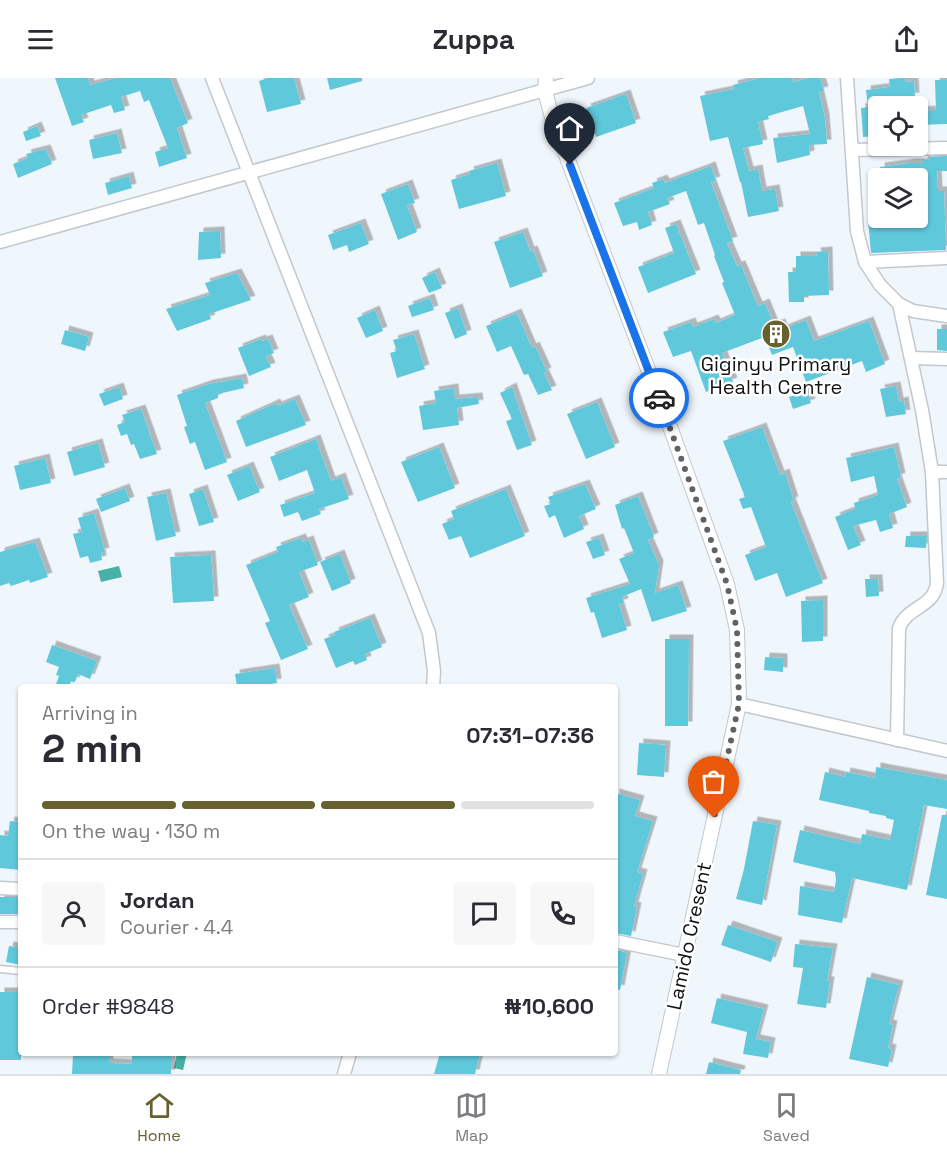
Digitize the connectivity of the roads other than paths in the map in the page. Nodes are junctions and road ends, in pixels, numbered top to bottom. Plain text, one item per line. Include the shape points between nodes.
1 (212, 78) edge
2 (588, 78) edge
3 (847, 78) edge
4 (546, 85) edge
5 (947, 148) edge
6 (852, 150) junction
7 (250, 171) junction
8 (0, 242) edge
9 (947, 258) edge
10 (865, 262) junction
11 (899, 304) junction
12 (947, 316) edge
13 (911, 358) junction
14 (947, 359) edge
15 (932, 472) junction
16 (947, 472) edge
17 (433, 684) edge
18 (739, 704) junction
19 (897, 740) junction
20 (947, 751) edge
21 (0, 888) edge
22 (18, 889) edge
23 (0, 922) edge
24 (18, 922) edge
25 (618, 942) edge
26 (684, 956) junction
27 (0, 969) edge
28 (18, 971) edge
29 (349, 1056) edge
30 (344, 1074) edge
31 (659, 1074) edge

1 - 7 street
2 - 4 street
3 - 6 street
4 - 7 street
4 - 18 street, Lamido Cresent via 553,121 727,584 737,630
5 - 6 street
6 - 10 street via 857,231
7 - 8 street
7 - 17 street via 429,633
9 - 10 street
10 - 11 street
11 - 12 street via 913,311
11 - 13 street
13 - 14 street
13 - 15 street
15 - 16 street
15 - 19 street via 936,592 899,628
18 - 19 street
18 - 26 street, Lamido Cresent
19 - 20 street
21 - 22 street
23 - 24 street
25 - 26 street
26 - 31 street, Lamido Cresent
27 - 28 lane
29 - 30 street

